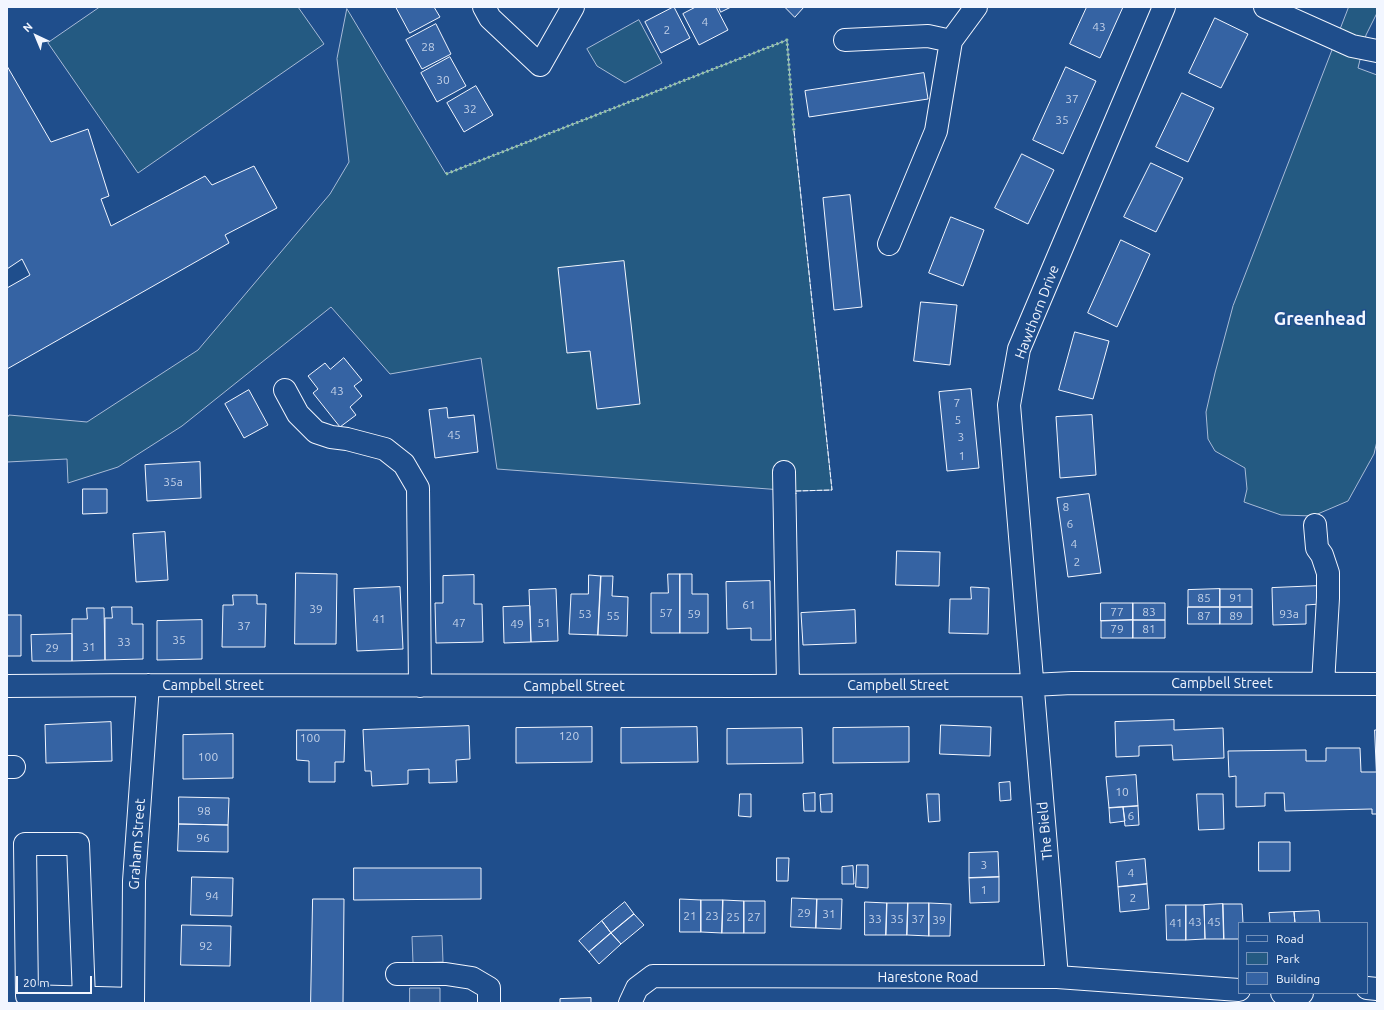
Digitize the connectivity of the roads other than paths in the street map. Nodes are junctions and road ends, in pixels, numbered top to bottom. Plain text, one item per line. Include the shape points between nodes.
1 (484, 7) edge
2 (573, 7) edge
3 (976, 7) edge
4 (1164, 7) edge
5 (1265, 7) edge
6 (845, 40) dead end
7 (951, 41) junction
8 (1377, 51) edge
9 (889, 244) dead end
10 (285, 390) dead end
11 (784, 472) dead end
12 (1315, 526) dead end
13 (1032, 684) junction
14 (1323, 684) junction
15 (1377, 684) edge
16 (148, 685) junction
17 (7, 686) edge
18 (420, 686) junction
19 (788, 686) junction
20 (397, 974) dead end
21 (1057, 977) junction
22 (1238, 990) edge
23 (84, 998) junction
24 (133, 1001) edge
25 (489, 1003) edge
26 (630, 1003) edge

1 - 2 street via 490,18 540,65
3 - 7 street
4 - 13 street, Hawthorn Drive via 1019,349 1009,405
5 - 8 street via 1352,46
6 - 7 street via 928,36
7 - 9 street via 936,130
10 - 18 street via 298,414 316,432 385,449 404,464 418,488
11 - 19 street
12 - 14 street via 1317,548 1328,573
13 - 14 street, Campbell Street
13 - 19 street, Campbell Street
13 - 21 street, The Bield
14 - 15 street, Campbell Street
16 - 17 street, Campbell Street
16 - 18 street, Campbell Street
16 - 24 street, Graham Street via 134,880
18 - 19 street, Campbell Street
20 - 25 street via 446,974 472,978 489,988
21 - 22 street, Harestone Road
21 - 26 street, Harestone Road via 653,976 637,988
23 - 23 street via 27,996 25,844 78,844
23 - 24 street

